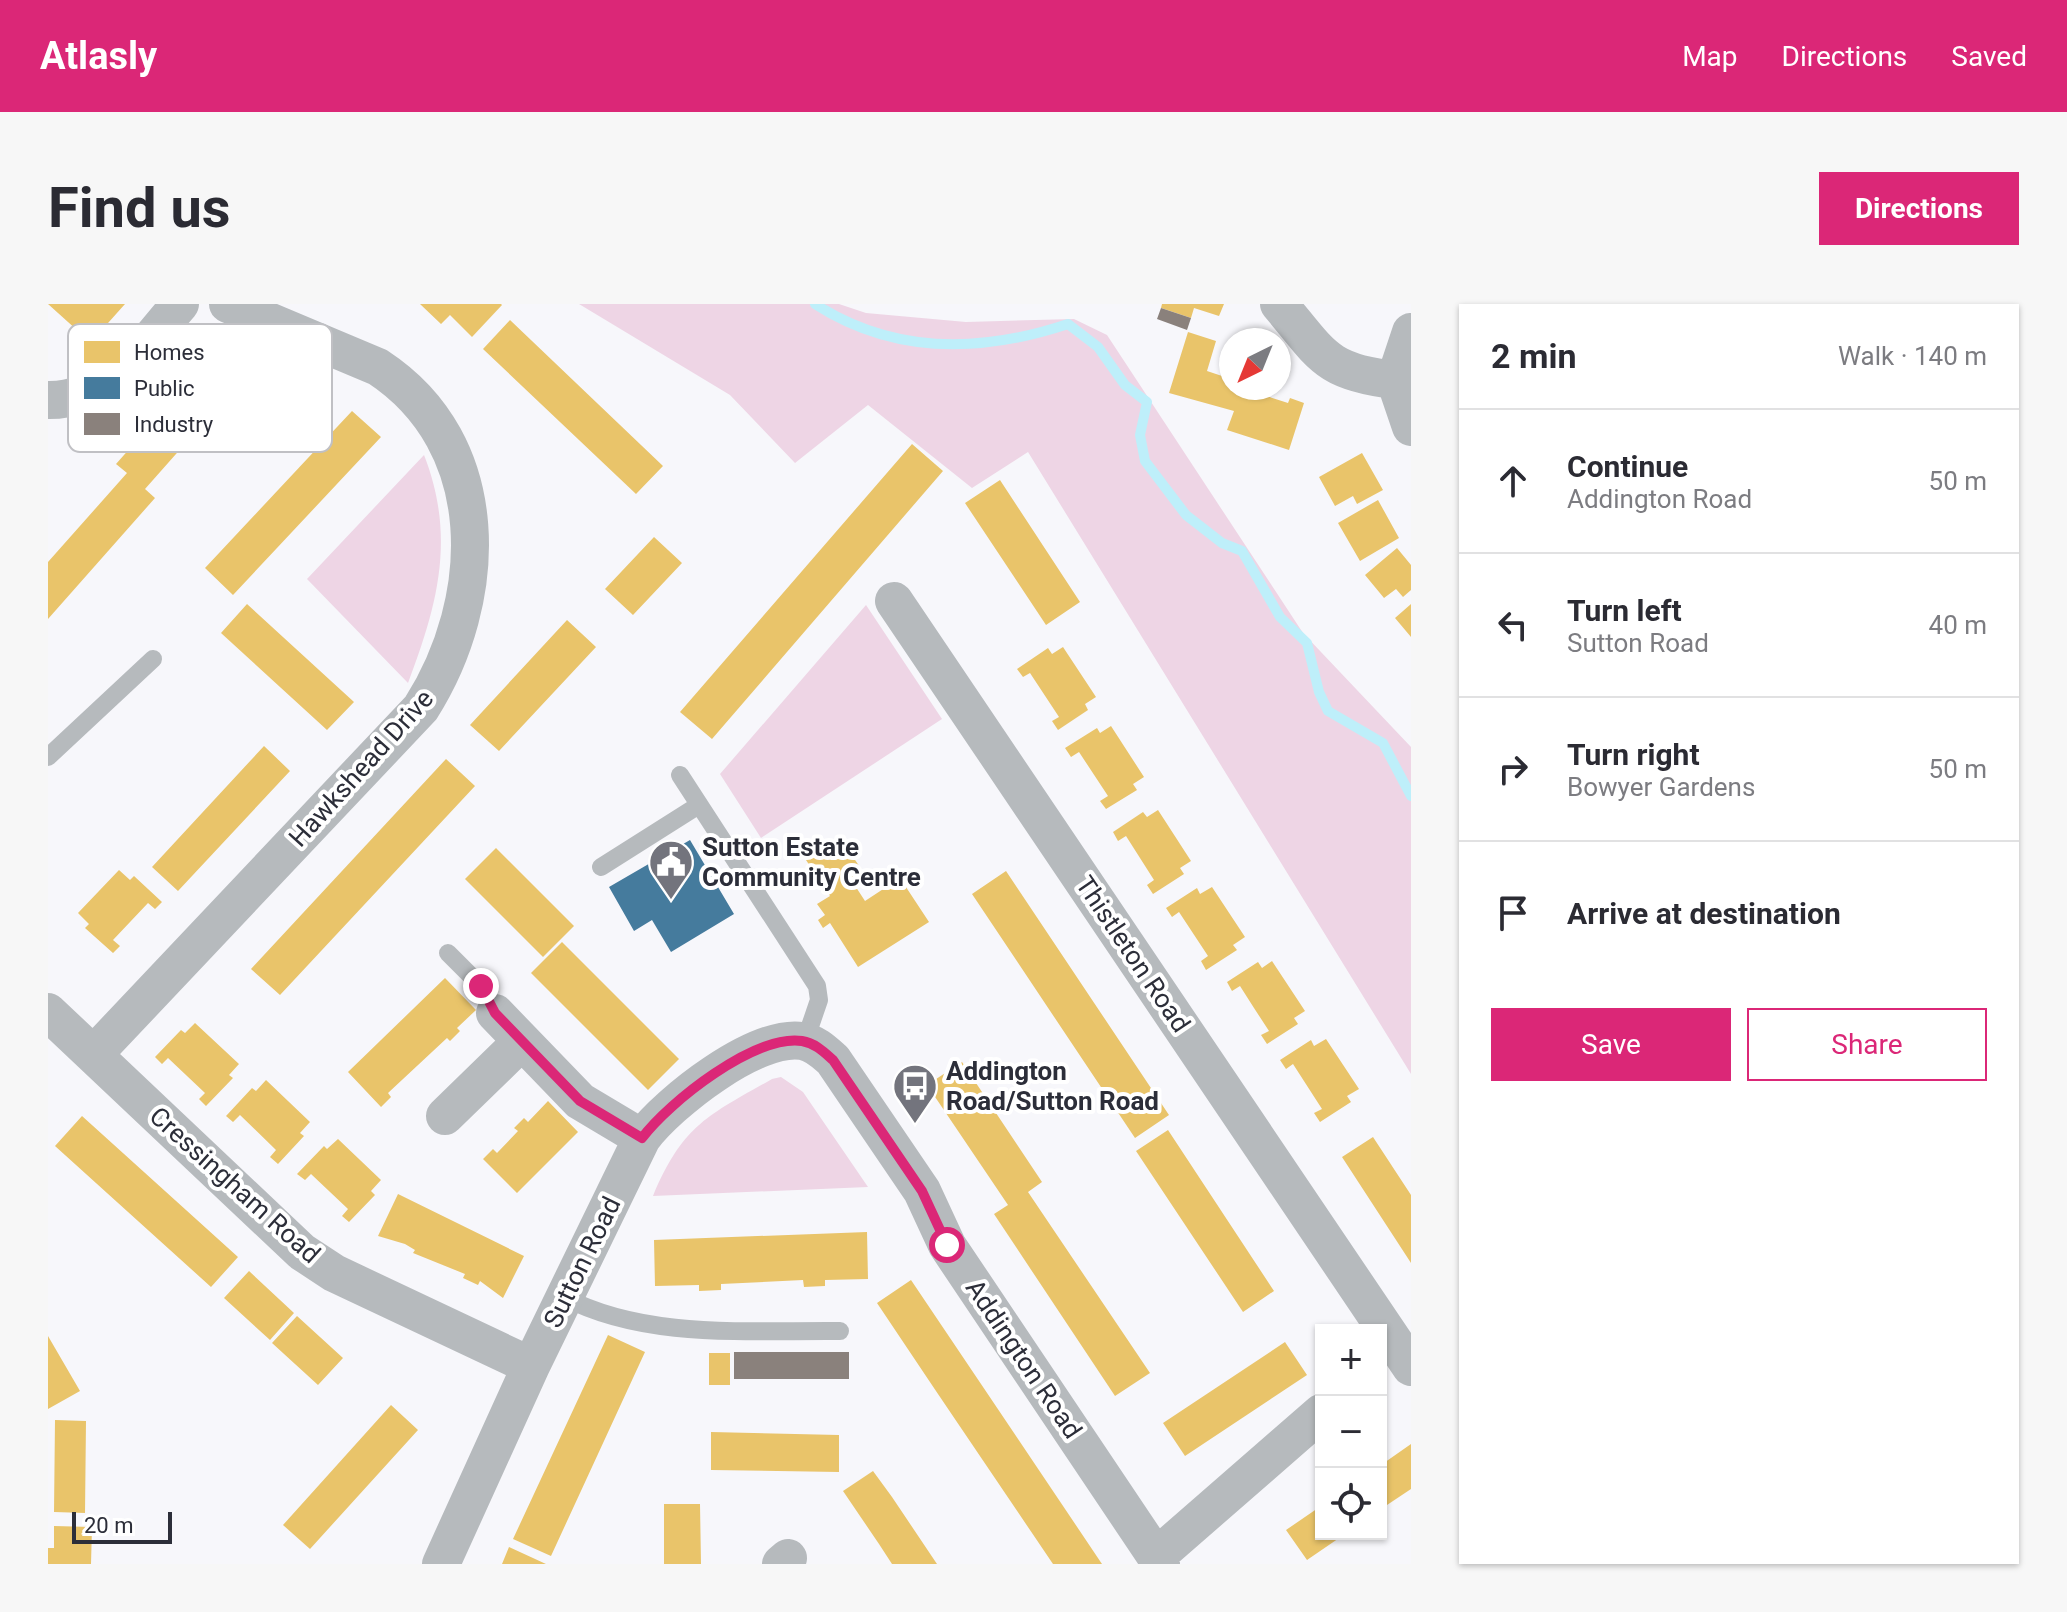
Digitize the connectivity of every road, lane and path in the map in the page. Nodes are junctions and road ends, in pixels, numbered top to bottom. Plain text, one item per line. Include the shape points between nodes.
1 (180, 304) edge
2 (228, 304) edge
3 (1279, 304) edge
4 (162, 324) edge
5 (276, 324) edge
6 (1411, 332) edge
7 (332, 348) edge
8 (1395, 380) junction
9 (68, 396) edge
10 (48, 400) edge
11 (1411, 427) edge
12 (894, 601) dead end
13 (153, 659) dead end
14 (50, 750) edge
15 (680, 775) dead end
16 (699, 805) junction
17 (601, 867) dead end
18 (448, 953) dead end
19 (48, 1012) edge
20 (495, 1013) joint
21 (522, 1041) junction
22 (805, 1041) junction
23 (94, 1054) junction
24 (445, 1116) dead end
25 (642, 1138) junction
26 (564, 1297) junction
27 (1368, 1319) edge
28 (840, 1331) dead end
29 (531, 1366) junction
30 (1411, 1367) edge
31 (1315, 1418) edge
32 (1159, 1560) edge
33 (441, 1564) edge

1 - 4 street
2 - 5 street, Hawkshead Drive
3 - 8 street via 1336,366 1354,375
6 - 8 street
7 - 23 street, Hawkshead Drive via 400,381 436,419 456,460 470,523 466,594 452,651 421,708
8 - 11 street
9 - 10 street
12 - 27 street, Thistleton Road
13 - 14 lane
15 - 16 lane
16 - 17 lane
16 - 22 lane via 817,986 819,1000
18 - 20 lane via 481,986
19 - 23 street, Cressingham Road
20 - 21 street
21 - 24 street
21 - 25 street via 594,1113
22 - 25 street, Sutton Road via 768,1044 699,1083 668,1107
22 - 32 street, Addington Road via 833,1060 891,1144 922,1191 947,1245
23 - 29 street, Cressingham Road via 302,1252 334,1273
25 - 26 street, Sutton Road
26 - 28 lane via 585,1308 678,1328
26 - 29 street, Sutton Road
27 - 30 street, Thistleton Road
29 - 33 street, Sutton Road
31 - 32 street

